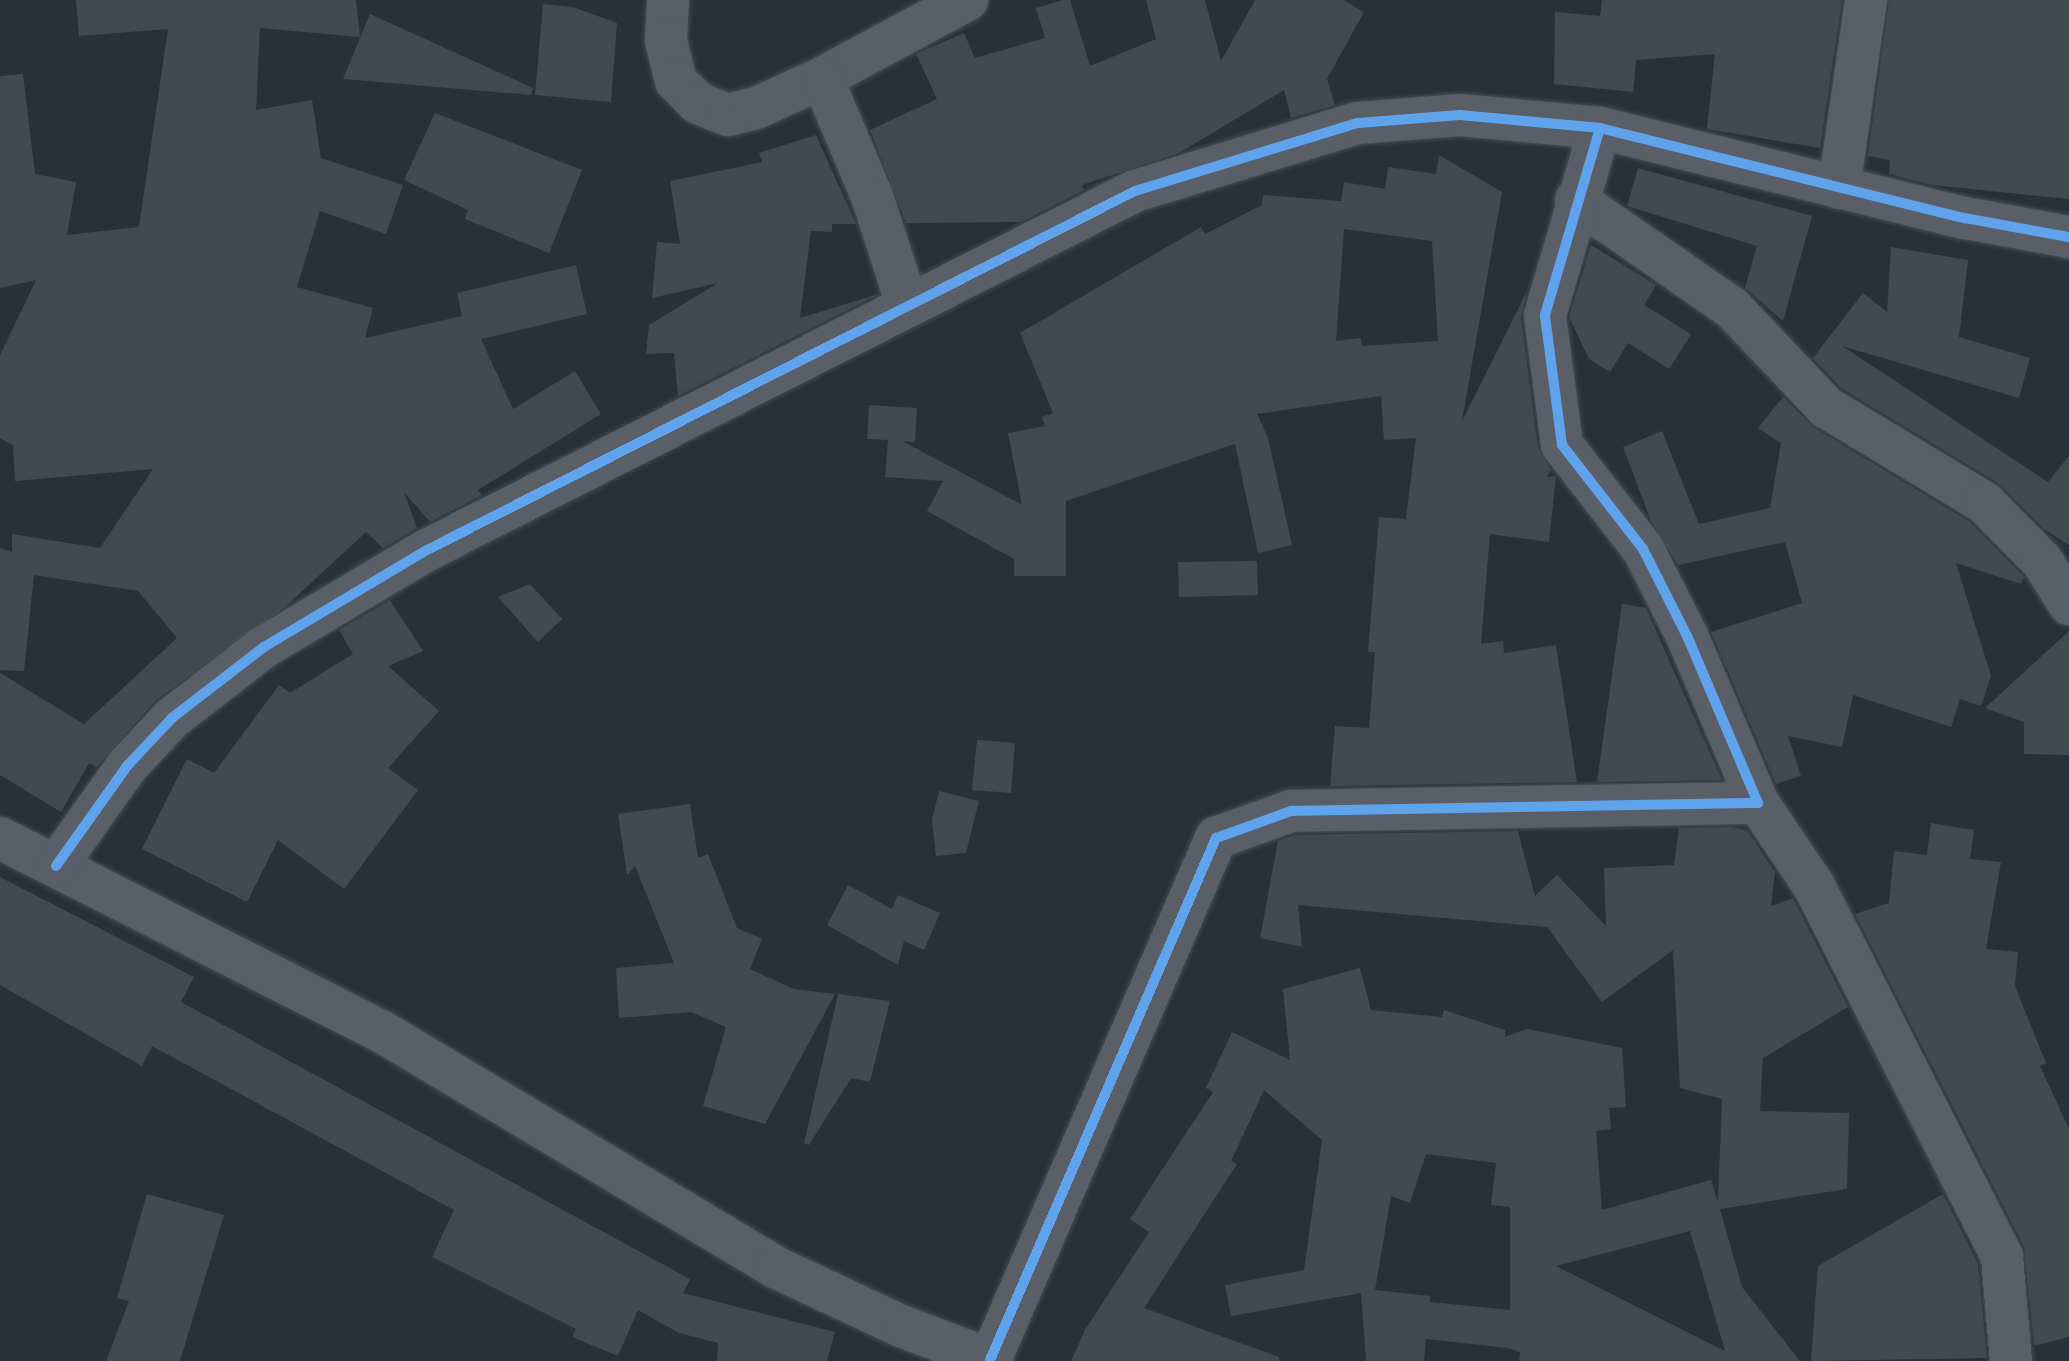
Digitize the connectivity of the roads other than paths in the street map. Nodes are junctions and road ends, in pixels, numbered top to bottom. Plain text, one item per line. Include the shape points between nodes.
1 (668, 0) edge
2 (967, 0) edge
3 (1866, 0) edge
4 (822, 78) junction
5 (1600, 128) junction
6 (1839, 188) junction
7 (1576, 200) junction
8 (2069, 237) edge
9 (907, 304) junction
10 (2069, 604) edge
11 (1758, 803) junction
12 (0, 838) edge
13 (0, 863) edge
14 (56, 866) junction
15 (992, 1360) edge
16 (2011, 1361) edge

1 - 4 street via 666,41 676,81 698,103 728,115
2 - 4 street
3 - 6 street
4 - 9 street via 873,199
5 - 6 street
5 - 7 street
5 - 9 street via 1460,115 1358,123 1135,191
6 - 8 street
7 - 10 street via 1732,308 1826,407 1985,503 2042,561
7 - 11 street via 1545,315 1562,445 1643,549 1687,636
9 - 14 street via 425,551 264,647 172,718 127,766
11 - 15 street via 1291,811 1216,838
11 - 16 street via 1814,886 2002,1257
12 - 14 street
13 - 14 street
14 - 15 street via 381,1031 775,1267 901,1326

